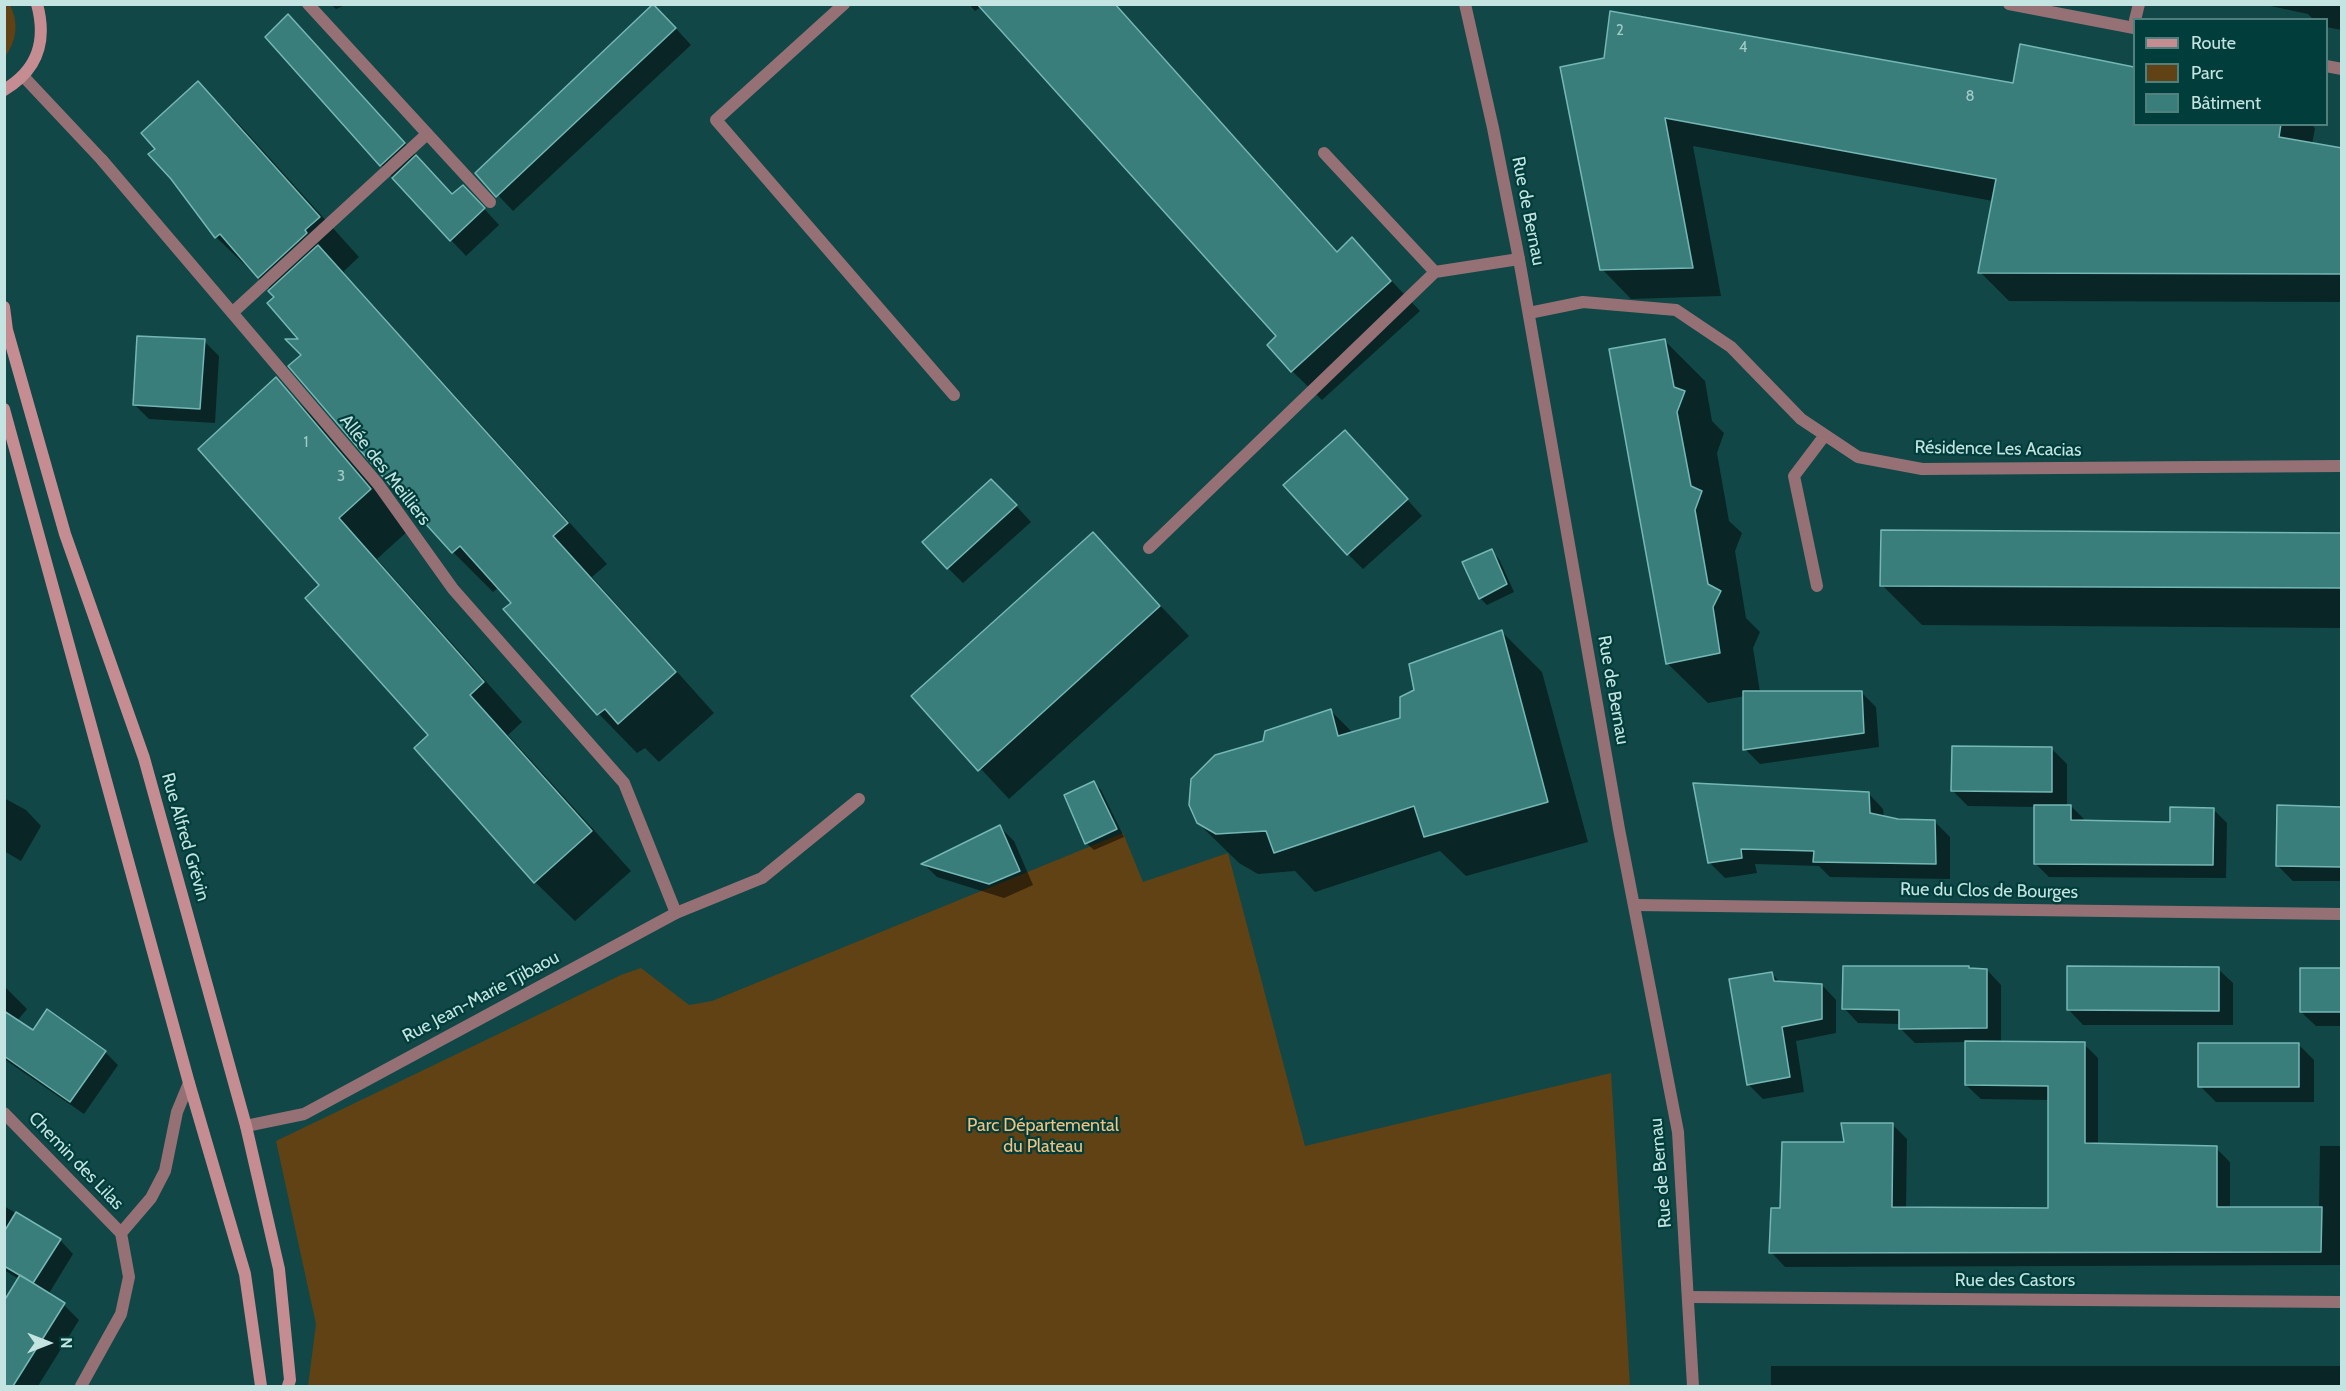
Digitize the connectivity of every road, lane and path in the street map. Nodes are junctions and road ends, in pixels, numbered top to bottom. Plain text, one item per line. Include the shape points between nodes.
1 (37, 4) edge
2 (308, 4) edge
3 (844, 4) edge
4 (1465, 4) edge
5 (2010, 4) edge
6 (2133, 25) edge
7 (23, 76) junction
8 (4, 90) edge
9 (427, 134) junction
10 (1324, 153) dead end
11 (490, 202) dead end
12 (1519, 260) junction
13 (1435, 272) junction
14 (4, 308) edge
15 (232, 313) junction
16 (1529, 313) junction
17 (954, 395) dead end
18 (4, 409) edge
19 (1825, 435) junction
20 (2342, 466) edge
21 (1149, 548) dead end
22 (1817, 586) dead end
23 (859, 800) dead end
24 (1635, 905) junction
25 (676, 913) junction
26 (2342, 914) edge
27 (189, 1083) junction
28 (4, 1113) edge
29 (246, 1126) junction
30 (121, 1233) junction
31 (1688, 1298) junction
32 (2342, 1302) edge
33 (81, 1386) edge
34 (261, 1386) edge
35 (288, 1386) edge
36 (1693, 1386) edge

1 - 7 main road via 42,23 41,43
2 - 9 street
3 - 17 street via 716,120
4 - 12 street, Rue de Bernau
5 - 6 street
7 - 8 main road
7 - 15 street, Allée des Meilliers via 102,160
9 - 11 street
9 - 15 street
10 - 13 street
12 - 13 street
12 - 16 street, Rue de Bernau
13 - 21 street
14 - 29 main road, Rue Alfred Grévin via 65,534 144,758
15 - 25 street, Allée des Meilliers via 378,484 453,590 624,783
16 - 19 street, Résidence Les Acacias via 1583,302 1676,310 1731,347 1802,419
16 - 24 street, Rue de Bernau
18 - 27 main road
19 - 20 street, Résidence Les Acacias via 1858,457 1922,469
19 - 22 street via 1794,476
23 - 25 street, Rue Jean-Marie Tjibaou via 762,878
24 - 26 street, Rue du Clos de Bourges
24 - 31 street, Rue de Bernau via 1678,1132
25 - 29 street, Rue Jean-Marie Tjibaou via 304,1114
27 - 30 street via 177,1112 165,1171 151,1198
27 - 34 main road via 245,1274
28 - 30 street, Chemin des Lilas
29 - 35 main road, Rue Alfred Grévin via 279,1269
30 - 33 street via 129,1277 121,1314
31 - 32 street, Rue des Castors
31 - 36 street, Rue de Bernau

